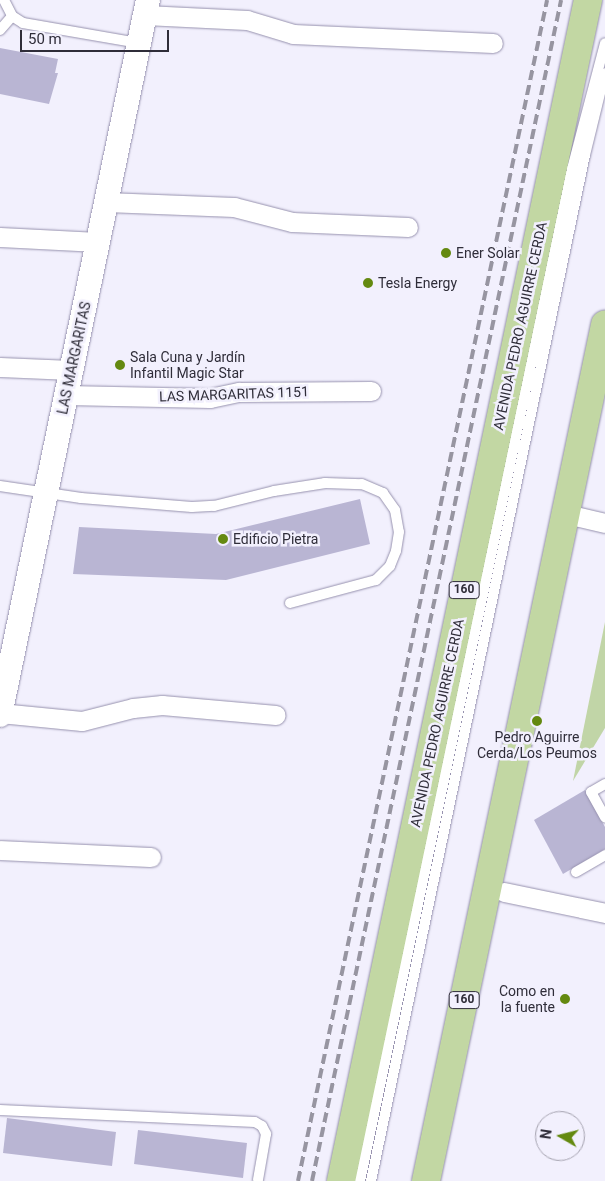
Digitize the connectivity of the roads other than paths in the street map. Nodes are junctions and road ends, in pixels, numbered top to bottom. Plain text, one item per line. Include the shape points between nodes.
1 (4, 0) edge
2 (588, 0) edge
3 (147, 7) edge
4 (12, 16) junction
5 (0, 30) edge
6 (139, 43) junction
7 (493, 43) dead end
8 (605, 43) edge
9 (605, 73) edge
10 (106, 202) junction
11 (408, 227) dead end
12 (0, 237) edge
13 (98, 242) junction
14 (605, 325) edge
15 (0, 367) edge
16 (71, 370) junction
17 (371, 391) dead end
18 (66, 395) junction
19 (0, 486) edge
20 (46, 493) junction
21 (579, 517) dead end
22 (605, 523) edge
23 (290, 603) dead end
24 (0, 714) edge
25 (276, 715) dead end
26 (605, 784) edge
27 (605, 817) edge
28 (0, 850) edge
29 (605, 855) edge
30 (151, 857) dead end
31 (576, 872) dead end
32 (504, 892) dead end
33 (605, 914) edge
34 (0, 1110) edge
35 (258, 1180) edge
36 (341, 1181) edge
37 (360, 1181) edge
38 (372, 1181) edge
39 (426, 1181) edge

1 - 4 lane
2 - 36 highway, AVENIDA PEDRO AGUIRRE CERDA / 160
3 - 6 street, LAS MARGARITAS
3 - 7 street via 247,20 292,34
4 - 5 lane
4 - 6 lane via 23,22
6 - 10 street, LAS MARGARITAS
8 - 37 lane via 570,179
9 - 38 lane via 585,155
10 - 11 street via 228,207 292,222
10 - 13 street, LAS MARGARITAS
12 - 13 street
13 - 16 street, LAS MARGARITAS
14 - 39 highway, 160
15 - 16 street
16 - 18 street, LAS MARGARITAS
17 - 18 street, LAS MARGARITAS 1151 via 239,392 210,398
18 - 20 street, LAS MARGARITAS
19 - 20 lane
20 - 23 lane via 203,507 325,483 362,484 383,493 395,510 399,532 390,566 376,580
20 - 24 street, LAS MARGARITAS
21 - 22 street
24 - 25 street via 82,721 133,708 162,705
26 - 27 lane via 591,792
28 - 30 street
29 - 31 lane
32 - 33 street
34 - 35 lane via 255,1122 266,1134

